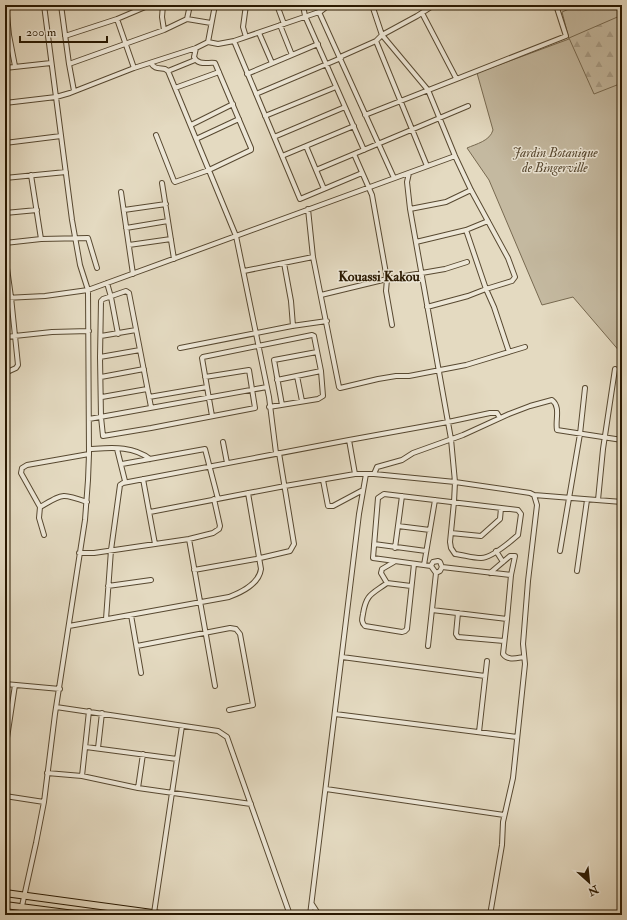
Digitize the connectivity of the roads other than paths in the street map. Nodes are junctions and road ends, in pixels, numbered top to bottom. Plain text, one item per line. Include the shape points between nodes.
1 (6, 5) edge
2 (44, 5) edge
3 (61, 5) edge
4 (150, 5) edge
5 (163, 5) edge
6 (190, 5) edge
7 (215, 5) edge
8 (246, 5) edge
9 (277, 5) edge
10 (303, 5) edge
11 (329, 5) edge
12 (372, 5) edge
13 (434, 5) edge
14 (556, 5) edge
15 (320, 12) junction
16 (422, 13) junction
17 (305, 16) junction
18 (117, 19) junction
19 (187, 19) junction
20 (211, 23) junction
21 (282, 24) junction
22 (164, 30) junction
23 (259, 33) junction
24 (7, 35) edge
25 (382, 35) junction
26 (65, 36) junction
27 (246, 37) junction
28 (234, 41) junction
29 (376, 41) junction
30 (208, 42) junction
31 (126, 44) junction
32 (318, 44) junction
33 (196, 48) junction
34 (292, 55) junction
35 (340, 58) junction
36 (195, 60) junction
37 (51, 63) junction
38 (151, 63) junction
39 (272, 63) junction
40 (69, 64) junction
41 (327, 64) junction
42 (15, 66) junction
43 (5, 68) edge
44 (134, 68) junction
45 (168, 71) junction
46 (219, 72) junction
47 (247, 74) junction
48 (456, 78) junction
49 (336, 87) junction
50 (175, 88) junction
51 (428, 90) junction
52 (74, 91) junction
53 (256, 94) junction
54 (56, 97) junction
55 (401, 101) junction
56 (5, 103) edge
57 (233, 104) junction
58 (468, 106) dead end
59 (345, 107) junction
60 (365, 114) junction
61 (265, 116) junction
62 (440, 118) junction
63 (239, 119) junction
64 (191, 125) junction
65 (354, 126) junction
66 (412, 130) junction
67 (156, 135) dead end
68 (61, 136) junction
69 (274, 137) junction
70 (196, 139) junction
71 (5, 143) edge
72 (379, 144) junction
73 (306, 146) junction
74 (364, 150) junction
75 (354, 154) junction
76 (282, 156) junction
77 (455, 156) junction
78 (427, 166) junction
79 (209, 170) junction
80 (316, 170) junction
81 (66, 172) junction
82 (362, 173) junction
83 (409, 173) junction
84 (31, 175) junction
85 (5, 178) edge
86 (394, 178) junction
87 (162, 183) dead end
88 (368, 188) junction
89 (324, 189) junction
90 (472, 190) junction
91 (121, 192) dead end
92 (166, 204) junction
93 (308, 209) junction
94 (410, 209) junction
95 (37, 210) junction
96 (124, 210) junction
97 (5, 213) edge
98 (168, 221) junction
99 (488, 221) junction
100 (126, 228) junction
101 (466, 230) junction
102 (236, 236) junction
103 (75, 238) junction
104 (41, 239) junction
105 (171, 239) junction
106 (416, 242) junction
107 (5, 243) edge
108 (129, 245) junction
109 (5, 254) edge
110 (314, 257) junction
111 (174, 259) junction
112 (467, 262) dead end
113 (284, 263) junction
114 (97, 268) dead end
115 (244, 271) junction
116 (421, 272) junction
117 (133, 274) junction
118 (387, 279) junction
119 (107, 283) junction
120 (486, 289) junction
121 (88, 290) junction
122 (322, 295) junction
123 (11, 297) junction
124 (111, 297) junction
125 (5, 298) edge
126 (427, 307) junction
127 (327, 321) junction
128 (392, 325) dead end
129 (293, 326) junction
130 (136, 330) junction
131 (89, 331) junction
132 (118, 334) junction
133 (256, 334) junction
134 (15, 336) junction
135 (101, 336) junction
136 (5, 337) edge
137 (258, 345) junction
138 (525, 347) dead end
139 (180, 348) dead end
140 (140, 350) junction
141 (317, 352) junction
142 (509, 352) junction
143 (100, 357) junction
144 (144, 369) junction
145 (615, 369) dead end
146 (438, 370) junction
147 (321, 371) junction
148 (5, 373) edge
149 (297, 376) junction
150 (101, 377) junction
151 (205, 378) junction
152 (277, 380) junction
153 (207, 387) junction
154 (267, 387) junction
155 (585, 388) dead end
156 (147, 389) junction
157 (252, 389) junction
158 (149, 397) junction
159 (209, 397) junction
160 (102, 398) junction
161 (302, 401) junction
162 (282, 405) junction
163 (270, 406) junction
164 (151, 407) junction
165 (212, 416) junction
166 (101, 417) junction
167 (500, 418) junction
168 (89, 419) junction
169 (448, 422) junction
170 (580, 434) junction
171 (605, 438) junction
172 (451, 439) junction
173 (349, 440) junction
174 (622, 440) edge
175 (223, 442) dead end
176 (117, 449) junction
177 (89, 452) junction
178 (278, 453) junction
179 (150, 459) junction
180 (227, 463) junction
181 (122, 464) junction
182 (210, 466) junction
183 (354, 474) junction
184 (366, 474) junction
185 (374, 474) junction
186 (143, 479) junction
187 (323, 480) junction
188 (125, 482) junction
189 (455, 482) junction
190 (285, 486) junction
191 (363, 490) junction
192 (248, 493) junction
193 (534, 495) junction
194 (402, 496) junction
195 (569, 497) junction
196 (216, 499) junction
197 (435, 500) junction
198 (587, 500) junction
199 (598, 500) junction
200 (87, 502) junction
201 (454, 502) junction
202 (622, 502) edge
203 (40, 507) junction
204 (501, 508) junction
205 (150, 512) junction
206 (398, 526) junction
207 (430, 530) junction
208 (451, 534) junction
209 (44, 535) dead end
210 (189, 538) junction
211 (155, 544) junction
212 (374, 544) junction
213 (395, 548) junction
214 (112, 550) junction
215 (426, 551) junction
216 (496, 551) junction
217 (560, 551) dead end
218 (79, 553) junction
219 (258, 557) junction
220 (394, 561) junction
221 (503, 562) junction
222 (414, 564) junction
223 (424, 565) junction
224 (431, 566) junction
225 (442, 567) junction
226 (194, 570) junction
227 (577, 571) dead end
228 (436, 573) junction
229 (490, 573) junction
230 (511, 575) junction
231 (151, 580) dead end
232 (387, 583) junction
233 (108, 586) junction
234 (411, 586) junction
235 (200, 602) junction
236 (432, 610) junction
237 (458, 613) junction
238 (131, 615) junction
239 (106, 619) junction
240 (507, 619) junction
241 (69, 626) junction
242 (206, 632) junction
243 (504, 641) junction
244 (137, 646) junction
245 (428, 646) dead end
246 (342, 657) junction
247 (524, 657) junction
248 (486, 661) dead end
249 (140, 673) dead end
250 (485, 676) junction
251 (5, 684) edge
252 (15, 685) junction
253 (215, 686) dead end
254 (60, 689) junction
255 (56, 707) junction
256 (228, 710) dead end
257 (90, 711) junction
258 (102, 713) junction
259 (335, 714) junction
260 (182, 726) junction
261 (479, 732) junction
262 (517, 737) junction
263 (6, 744) edge
264 (86, 747) junction
265 (98, 748) junction
266 (5, 751) edge
267 (143, 754) junction
268 (177, 759) junction
269 (47, 773) junction
270 (82, 776) junction
271 (138, 788) junction
272 (326, 789) junction
273 (172, 793) junction
274 (5, 796) edge
275 (44, 802) junction
276 (251, 804) junction
277 (504, 815) junction
278 (5, 893) edge
279 (25, 895) junction
280 (312, 904) junction
281 (5, 905) edge
282 (22, 907) junction
283 (154, 913) junction
284 (20, 915) edge
285 (82, 915) edge
286 (167, 915) edge
287 (290, 915) edge
288 (310, 915) edge
289 (319, 915) edge
290 (337, 915) edge
291 (490, 915) edge

1 - 24 street
2 - 37 street
3 - 26 street
4 - 18 street
5 - 22 street
6 - 19 street
7 - 20 street
8 - 27 street via 243,27
9 - 21 street
10 - 17 street
11 - 15 street
12 - 25 street
13 - 16 street
14 - 48 street via 566,36
15 - 17 street
15 - 35 street
16 - 25 street
16 - 48 street
17 - 21 street
17 - 32 street
18 - 26 street
18 - 31 street
19 - 20 street
19 - 22 street
20 - 30 street
21 - 23 street
21 - 34 street
22 - 31 street
23 - 27 street
23 - 39 street
24 - 42 street
25 - 29 street
25 - 51 street
26 - 40 street
27 - 28 street
28 - 30 street via 218,44
28 - 47 street
29 - 35 street
29 - 55 street
30 - 33 street
31 - 40 street
31 - 44 street
32 - 34 street
32 - 41 street
33 - 36 street
33 - 38 street
34 - 39 street
35 - 41 street
35 - 60 street
36 - 45 street
36 - 46 street via 200,63 213,62
37 - 42 street
37 - 54 street
38 - 44 street
38 - 45 street via 157,69
39 - 47 street
40 - 52 street
41 - 49 street
41 - 53 street
42 - 43 street
44 - 52 street
45 - 50 street
46 - 50 street
46 - 57 street
47 - 53 street
48 - 51 street
49 - 59 street
49 - 61 street
50 - 64 street
51 - 55 street
51 - 62 street
52 - 54 street
53 - 61 street
54 - 56 street
54 - 68 street
55 - 60 street
55 - 66 street
57 - 63 street
57 - 64 street
58 - 62 street
59 - 65 street
59 - 69 street
60 - 72 street
61 - 69 street
62 - 66 street
62 - 77 street
63 - 70 street
63 - 79 street via 251,150
64 - 70 street
65 - 73 street
65 - 74 street
66 - 72 street
66 - 78 street
67 - 79 street via 174,181
68 - 71 street
68 - 81 street
69 - 76 street
70 - 79 street
72 - 74 street
72 - 86 street
73 - 76 street
73 - 80 street
74 - 75 street
75 - 80 street
75 - 82 street
76 - 89 street via 300,199
77 - 78 street
77 - 90 street
78 - 83 street
79 - 102 street
80 - 89 street
81 - 84 street
81 - 103 street
82 - 88 street
82 - 89 street
83 - 86 street
83 - 94 street via 407,182
84 - 85 street
84 - 95 street
86 - 88 street
87 - 92 street
88 - 93 street
88 - 118 street via 372,195
90 - 94 street via 446,202
90 - 99 street
91 - 96 street
92 - 96 street
92 - 98 street
93 - 102 street
93 - 110 street
94 - 106 street
95 - 97 street
95 - 104 street
96 - 100 street
98 - 100 street
98 - 105 street
99 - 101 street
99 - 120 street via 515,276 512,281
100 - 108 street
101 - 106 street
101 - 120 street
102 - 111 street
102 - 115 street
103 - 104 street
103 - 114 street via 88,238
103 - 121 street
104 - 107 street
105 - 108 street
105 - 111 street
106 - 116 street
108 - 117 street
109 - 123 street
110 - 113 street
110 - 122 street
111 - 117 street
112 - 116 street via 438,271
113 - 115 street
113 - 129 street
115 - 133 street
116 - 118 street
116 - 126 street
117 - 119 street
118 - 122 street
118 - 128 street via 386,291
119 - 121 street
119 - 124 street
120 - 126 street
120 - 142 street
121 - 123 street via 45,296
121 - 131 street
122 - 127 street
123 - 125 street
123 - 134 street
124 - 130 street via 128,291
124 - 132 street
124 - 135 street via 101,301
126 - 146 street
127 - 129 street
127 - 146 street via 340,388
129 - 133 street
130 - 132 street
130 - 140 street
131 - 134 street
131 - 168 street
132 - 135 street
133 - 137 street
133 - 139 street
134 - 136 street
134 - 148 street via 18,365
135 - 143 street
137 - 141 street via 312,335
137 - 151 street via 204,356 202,358
137 - 154 street
138 - 142 street
140 - 143 street
140 - 144 street
141 - 147 street
141 - 152 street via 274,360
142 - 146 street via 466,365
143 - 150 street
144 - 150 street
144 - 156 street
145 - 171 street
146 - 169 street
147 - 149 street
147 - 161 street via 323,396
149 - 152 street
149 - 161 street
150 - 160 street
151 - 153 street
151 - 157 street via 249,370
152 - 162 street
153 - 158 street
153 - 159 street
154 - 157 street
154 - 163 street
155 - 170 street
156 - 158 street
156 - 160 street
157 - 159 street
157 - 165 street via 254,409
158 - 164 street
159 - 164 street
159 - 165 street
160 - 166 street
161 - 162 street
162 - 163 street
163 - 178 street
164 - 166 street
165 - 166 street via 105,436 102,434
166 - 168 street
167 - 169 street via 498,414 490,413
167 - 170 street via 552,400 557,407 557,430
167 - 172 street
168 - 177 street
169 - 172 street
169 - 173 street
170 - 171 street
170 - 195 street
171 - 174 street
171 - 199 street
172 - 185 street via 413,453 402,460 377,467
172 - 189 street
173 - 178 street
173 - 183 street
175 - 180 street
176 - 177 street
176 - 179 street via 135,450
176 - 181 street
177 - 200 street
177 - 203 street via 22,468 21,473
178 - 180 street
178 - 190 street
179 - 181 street
179 - 182 street via 205,448
180 - 182 street
181 - 188 street
182 - 186 street
182 - 196 street
183 - 184 street
183 - 187 street
184 - 185 street
184 - 191 street
185 - 189 street
186 - 188 street
186 - 205 street
187 - 190 street
187 - 191 street via 328,506 333,506
188 - 214 street via 120,485
189 - 193 street
189 - 201 street
190 - 192 street
190 - 219 street via 294,544 290,551
191 - 246 street
192 - 196 street
192 - 219 street
193 - 195 street
193 - 247 street via 537,505 528,580
194 - 197 street
194 - 206 street
194 - 212 street via 384,494 378,498
195 - 198 street
195 - 217 street
196 - 205 street
196 - 210 street via 219,529 213,533
197 - 201 street
197 - 207 street
198 - 199 street
198 - 227 street
199 - 202 street
200 - 203 street via 64,495
200 - 218 street
201 - 204 street
201 - 208 street
203 - 209 street via 39,518
204 - 208 street via 500,519 481,536
204 - 216 street via 520,512 519,533
205 - 211 street
206 - 207 street
206 - 213 street
207 - 215 street
208 - 216 street via 450,546 456,554 482,558
210 - 211 street
210 - 226 street
211 - 214 street
212 - 213 street
212 - 220 street via 374,559
213 - 215 street
214 - 218 street
214 - 233 street
215 - 223 street
216 - 221 street
218 - 241 street
219 - 226 street
219 - 235 street via 260,574 251,584 229,597
220 - 222 street
220 - 232 street via 382,569 381,573
221 - 229 street
221 - 230 street via 510,556 515,556
222 - 223 street
222 - 234 street
223 - 224 street
224 - 225 street via 433,562 438,561
224 - 228 street
225 - 228 street
225 - 229 street
226 - 235 street
228 - 236 street
229 - 230 street
230 - 240 street
231 - 233 street
232 - 234 street
232 - 234 street via 364,602 362,620 365,626 405,631
233 - 239 street
235 - 238 street
235 - 242 street
236 - 237 street
236 - 245 street
237 - 240 street
237 - 243 street via 458,637
238 - 239 street
238 - 244 street
239 - 241 street
240 - 243 street
241 - 254 street
242 - 244 street
242 - 253 street
242 - 256 street via 230,628 236,629 240,634 253,705
243 - 247 street via 505,657
244 - 249 street
246 - 250 street
246 - 259 street
247 - 262 street
248 - 250 street
250 - 261 street
251 - 252 street
252 - 254 street
252 - 263 street
254 - 255 street
255 - 257 street
255 - 269 street
257 - 258 street
257 - 264 street
258 - 260 street
258 - 265 street
259 - 261 street
259 - 272 street
260 - 268 street
260 - 276 street via 218,731 228,737
261 - 262 street
262 - 277 street via 513,778
263 - 266 street
264 - 265 street
264 - 270 street
265 - 267 street
267 - 268 street
267 - 271 street
268 - 273 street
269 - 270 street
269 - 275 street
270 - 271 street
271 - 273 street
272 - 277 street
272 - 280 street
273 - 276 street
273 - 283 street
274 - 275 street
275 - 279 street
276 - 287 street
277 - 291 street via 502,845
278 - 279 highway
279 - 282 street
279 - 283 highway
280 - 288 street
280 - 289 street
281 - 282 highway
282 - 284 street
282 - 285 highway
283 - 286 highway
289 - 290 street

